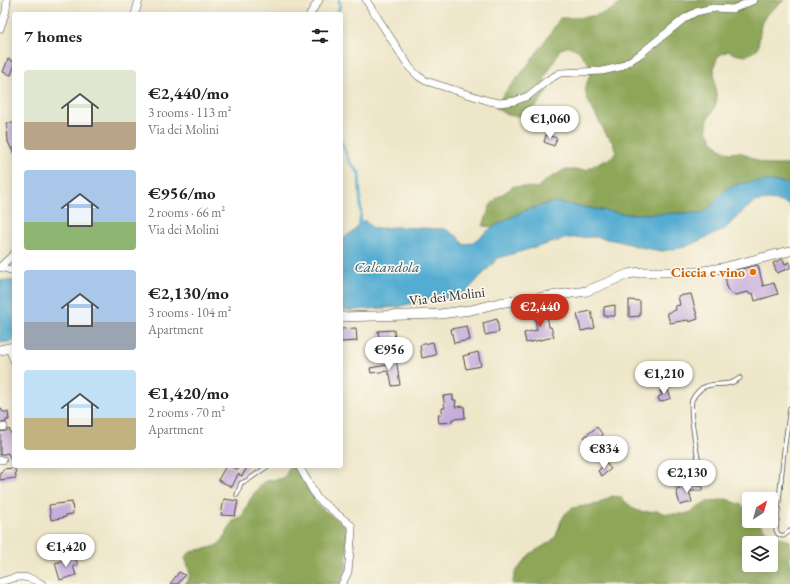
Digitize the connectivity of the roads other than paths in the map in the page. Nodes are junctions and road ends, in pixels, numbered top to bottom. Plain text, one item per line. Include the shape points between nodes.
1 (7, 0) edge
2 (139, 0) edge
3 (319, 0) edge
4 (366, 0) edge
5 (754, 0) edge
6 (136, 12) edge
7 (311, 12) edge
8 (0, 29) edge
9 (790, 251) edge
10 (12, 256) edge
11 (0, 267) edge
12 (12, 271) edge
13 (343, 317) edge
14 (740, 378) dead end
15 (790, 408) edge
16 (265, 468) edge
17 (300, 468) edge
18 (676, 485) dead end
19 (237, 495) dead end
20 (790, 531) edge
21 (0, 582) edge
22 (42, 584) edge
23 (342, 584) edge

1 - 8 street
2 - 6 street
3 - 7 street
4 - 5 street via 410,68 418,76 426,81 500,103 528,96 560,73 602,71 620,67 696,12 713,8 733,9
9 - 13 street, Via dei Molini via 698,272 628,274 587,291 499,303 471,310 440,314
10 - 11 street
11 - 12 street
14 - 18 lane via 732,384 705,387 693,398 691,408 702,474 694,481
15 - 20 lane via 776,530 782,536
16 - 19 lane via 241,483
17 - 23 street via 317,498 352,526 348,572
21 - 22 street via 24,576

